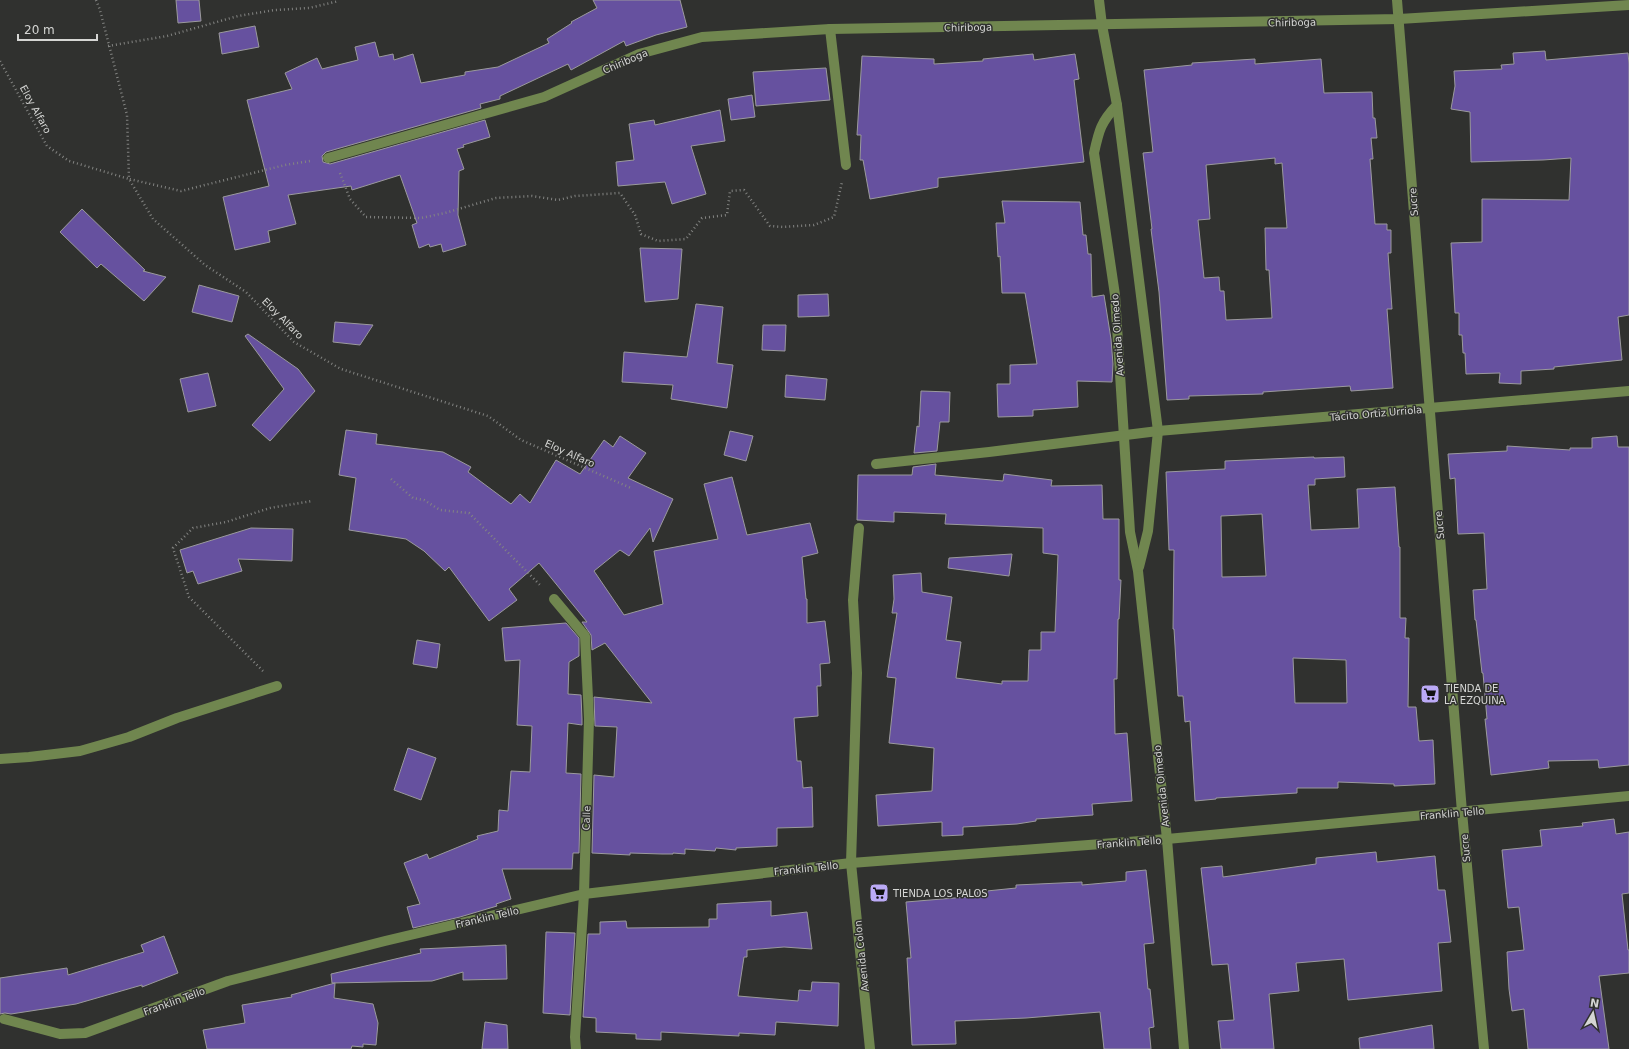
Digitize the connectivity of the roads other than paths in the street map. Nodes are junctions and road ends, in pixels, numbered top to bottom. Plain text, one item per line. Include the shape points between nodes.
1 (1099, 0) edge
2 (1397, 0) edge
3 (1629, 5) edge
4 (1399, 19) junction
5 (1102, 26) junction
6 (830, 29) junction
7 (1118, 105) junction
8 (328, 158) road end
9 (846, 165) road end
10 (1629, 391) edge
11 (1429, 408) junction
12 (1158, 431) junction
13 (1123, 434) junction
14 (876, 464) dead end
15 (859, 528) dead end
16 (1138, 571) junction
17 (554, 599) road end
18 (277, 686) road end
19 (0, 759) edge
20 (1629, 796) edge
21 (1462, 812) junction
22 (1167, 839) junction
23 (851, 863) junction
24 (584, 894) junction
25 (4, 1019) dead end
26 (576, 1049) edge
27 (870, 1049) edge
28 (1184, 1049) edge
29 (1484, 1049) edge

1 - 5 street, Avenida Olmedo
2 - 4 street, Sucre
3 - 4 street, Chiriboga
4 - 5 street, Chiriboga
4 - 11 street, Sucre
5 - 6 street, Chiriboga
5 - 7 street, Avenida Olmedo
6 - 8 street, Chiriboga via 702,37 639,54 544,98
6 - 9 street
7 - 12 street, Avenida Olmedo
7 - 13 street, Avenida Olmedo via 1105,118 1098,131 1094,153 1115,295
10 - 11 street, Tácito Ortiz Urriola
11 - 12 street, Tácito Ortiz Urriola
11 - 21 street, Sucre
12 - 13 street, Tácito Ortiz Urriola
12 - 16 street, Avenida Olmedo via 1148,531
13 - 14 street, Tácito Ortiz Urriola
13 - 16 street, Avenida Olmedo via 1130,532
15 - 23 street, Avenida Colon via 852,600 857,673
16 - 22 street, Avenida Olmedo
17 - 24 street, Calle via 585,636 589,718
18 - 19 street via 176,718 129,737 80,751
20 - 21 street, Franklin Tello
21 - 22 street, Franklin Tello
21 - 29 street, Sucre
22 - 23 street, Franklin Tello
22 - 28 street, Avenida Olmedo
23 - 24 street, Franklin Tello
23 - 27 street, Avenida Colon
24 - 25 street, Franklin Tello via 228,981 85,1033 60,1034
24 - 26 street, Calle

